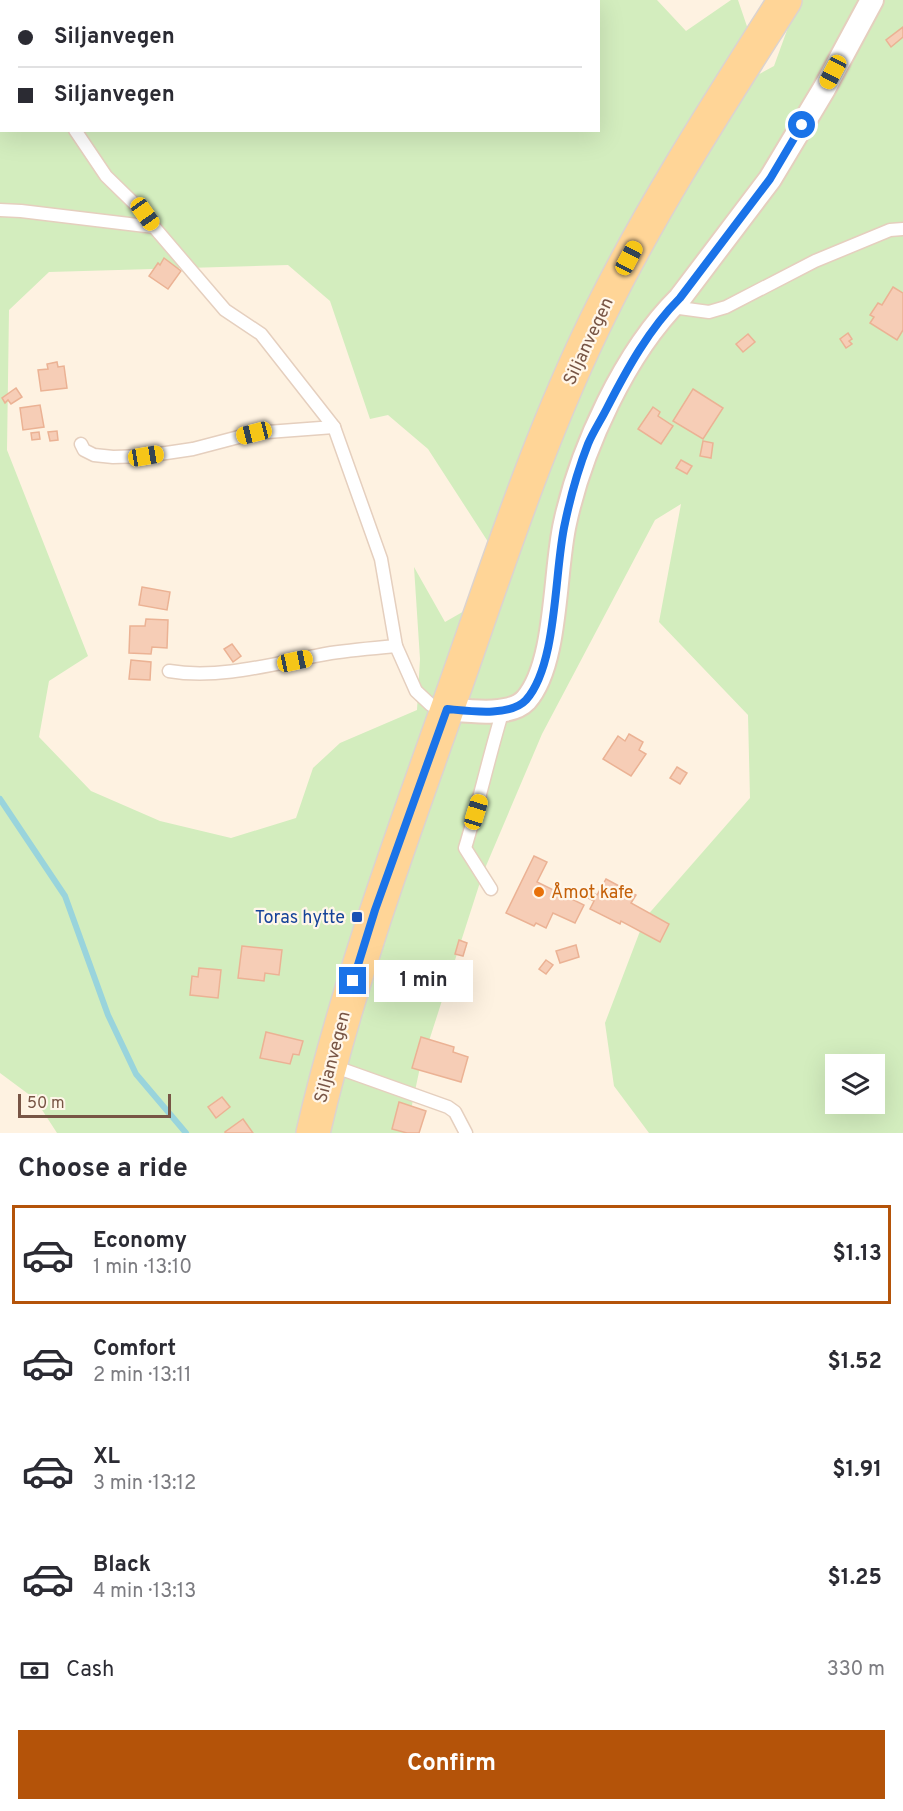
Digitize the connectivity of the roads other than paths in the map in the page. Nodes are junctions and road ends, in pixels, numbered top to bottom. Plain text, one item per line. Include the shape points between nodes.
1 (785, 0) edge
2 (872, 0) edge
3 (76, 132) edge
4 (0, 210) edge
5 (154, 227) junction
6 (903, 229) edge
7 (672, 307) junction
8 (334, 427) junction
9 (81, 444) dead end
10 (396, 646) junction
11 (169, 670) dead end
12 (447, 709) junction
13 (502, 710) junction
14 (491, 889) dead end
15 (329, 1064) junction
16 (313, 1133) edge
17 (466, 1133) edge

1 - 12 main road, Siljanvegen via 670,185 602,309 559,403
2 - 7 street via 770,179
3 - 5 lane via 106,176
4 - 5 lane
5 - 8 lane via 225,310 261,334
6 - 7 lane via 890,230 815,261 726,308 709,312
7 - 13 street via 623,376 588,444 564,524 540,678 527,699
8 - 9 lane via 254,433 146,456 94,455
8 - 10 lane via 381,559
10 - 11 lane via 331,653 259,668 186,674
10 - 12 lane via 416,691 431,705
12 - 13 street
12 - 15 main road, Siljanvegen via 375,910
13 - 14 lane via 465,848
15 - 16 main road, Siljanvegen
15 - 17 lane via 448,1107

